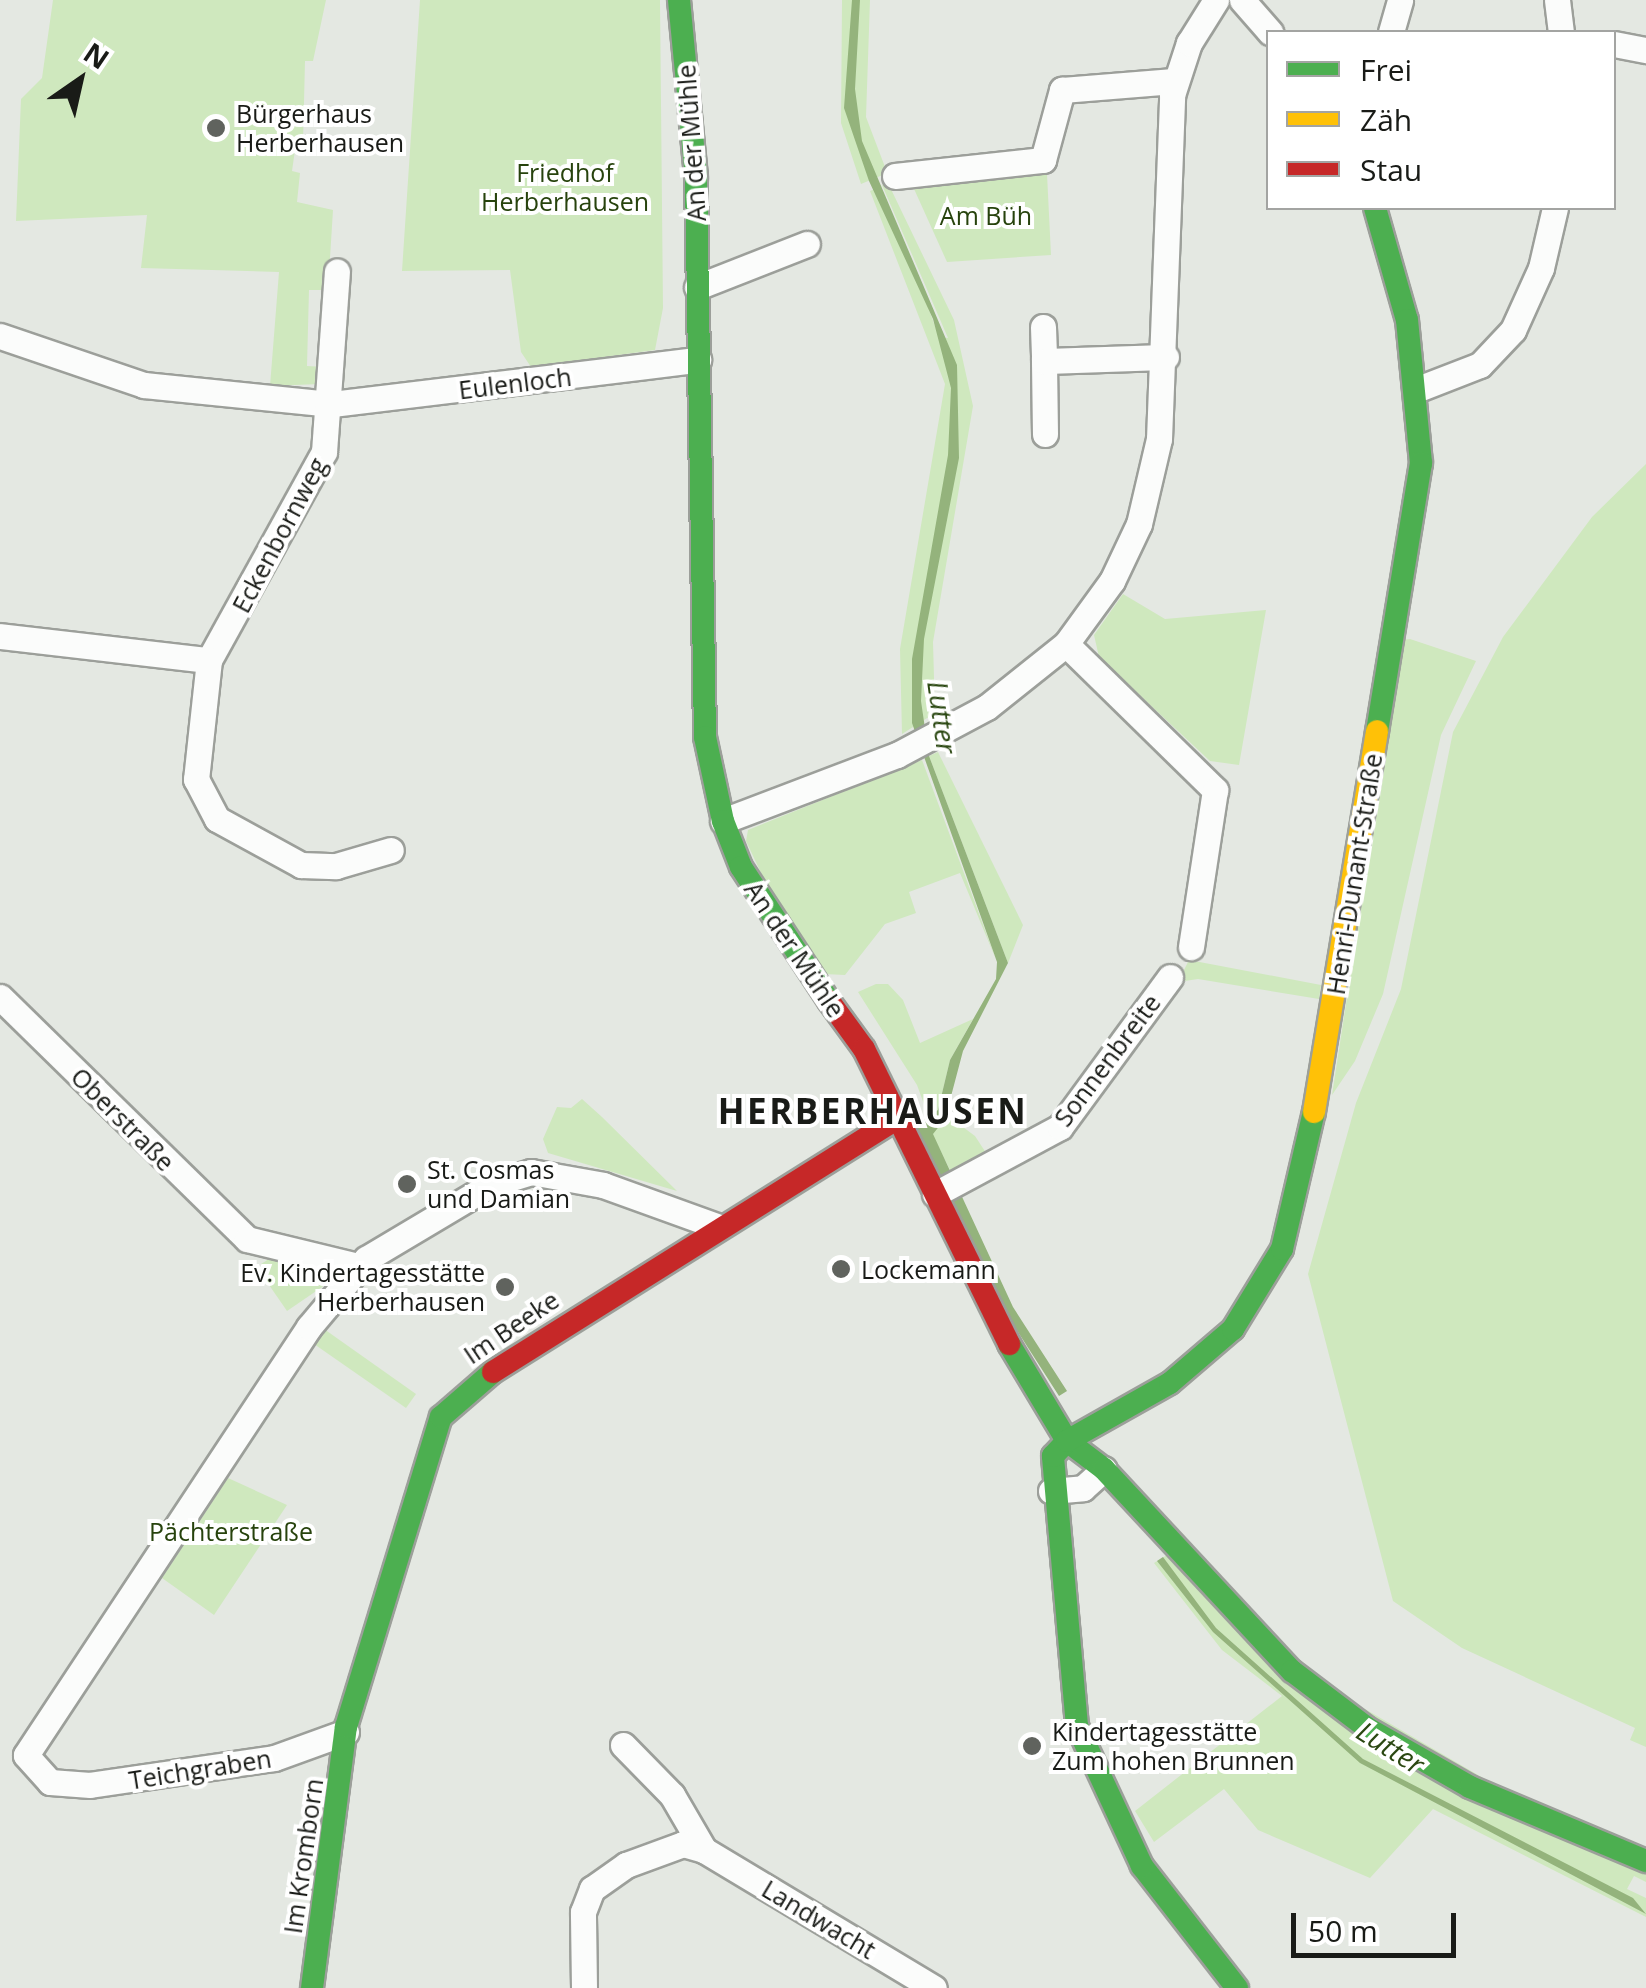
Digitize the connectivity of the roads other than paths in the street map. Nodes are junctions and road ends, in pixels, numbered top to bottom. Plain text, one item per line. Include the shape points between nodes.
1 (680, 0) edge
2 (1216, 0) edge
3 (1242, 0) edge
4 (1400, 0) edge
5 (1557, 0) edge
6 (1268, 30) edge
7 (1392, 30) edge
8 (1561, 30) edge
9 (1616, 44) edge
10 (1646, 50) edge
11 (1174, 81) junction
12 (894, 176) dead end
13 (1377, 210) edge
14 (1556, 210) edge
15 (807, 244) dead end
16 (337, 271) dead end
17 (698, 287) junction
18 (1043, 328) dead end
19 (0, 336) edge
20 (1166, 357) junction
21 (698, 360) junction
22 (1044, 361) junction
23 (1418, 388) junction
24 (332, 404) junction
25 (1045, 434) dead end
26 (0, 636) edge
27 (1066, 644) junction
28 (209, 660) junction
29 (723, 822) junction
30 (391, 850) dead end
31 (1190, 947) dead end
32 (1170, 978) dead end
33 (0, 997) edge
34 (898, 1117) junction
35 (946, 1190) junction
36 (719, 1227) junction
37 (358, 1266) junction
38 (1067, 1442) junction
39 (1104, 1470) junction
40 (1051, 1491) junction
41 (346, 1732) junction
42 (624, 1744) dead end
43 (704, 1850) junction
44 (1646, 1861) edge
45 (312, 1988) edge
46 (584, 1988) edge
47 (934, 1988) edge
48 (1237, 1988) edge

1 - 17 street, An der Mühle
2 - 11 street
3 - 6 street
4 - 7 street
5 - 8 street
9 - 10 street
11 - 12 street via 1062,90 1042,160
11 - 20 street
13 - 23 street, Henri-Dunant-Straße via 1404,304
14 - 23 street via 1541,268 1513,330 1480,365
15 - 17 street
16 - 24 street
17 - 21 street, An der Mühle
18 - 22 street
19 - 24 street, Eulenloch via 144,385
20 - 22 street
20 - 27 street via 1160,439 1139,524 1112,581
21 - 24 street, Eulenloch
21 - 29 street, An der Mühle via 705,737
22 - 25 street
23 - 38 street, Henri-Dunant-Straße via 1413,529 1365,789 1321,1091 1282,1249 1250,1308 1201,1360
24 - 28 street, Eckenbornweg via 310,482
26 - 28 street
27 - 29 street via 988,707 935,735
27 - 31 street via 1215,790
28 - 30 street, Eckenbornweg via 196,779 217,819 301,864 336,866
29 - 34 street, An der Mühle via 759,902 864,1049
32 - 35 street, Sonnenbreite via 1060,1126
33 - 37 street, Oberstraße via 247,1239
34 - 35 street, An der Mühle
34 - 36 street, Im Beeke
35 - 38 street, An der Mühle via 1026,1380
36 - 37 street via 578,1177 531,1172 492,1184
36 - 41 street, Im Beeke via 450,1404 430,1441 404,1553
37 - 41 street, Teichgraben via 28,1747 28,1763 50,1782 128,1782 274,1758
38 - 39 street, An der Mühle
38 - 40 street via 1052,1456
39 - 40 street via 1082,1488
39 - 44 street, An der Mühle via 1292,1671 1368,1728 1470,1787
40 - 48 street via 1077,1726 1142,1866
41 - 45 street, Im Kromborn
42 - 43 street, Landwacht via 672,1796
43 - 46 street via 683,1844 656,1850 592,1889 583,1912
43 - 47 street, Landwacht

